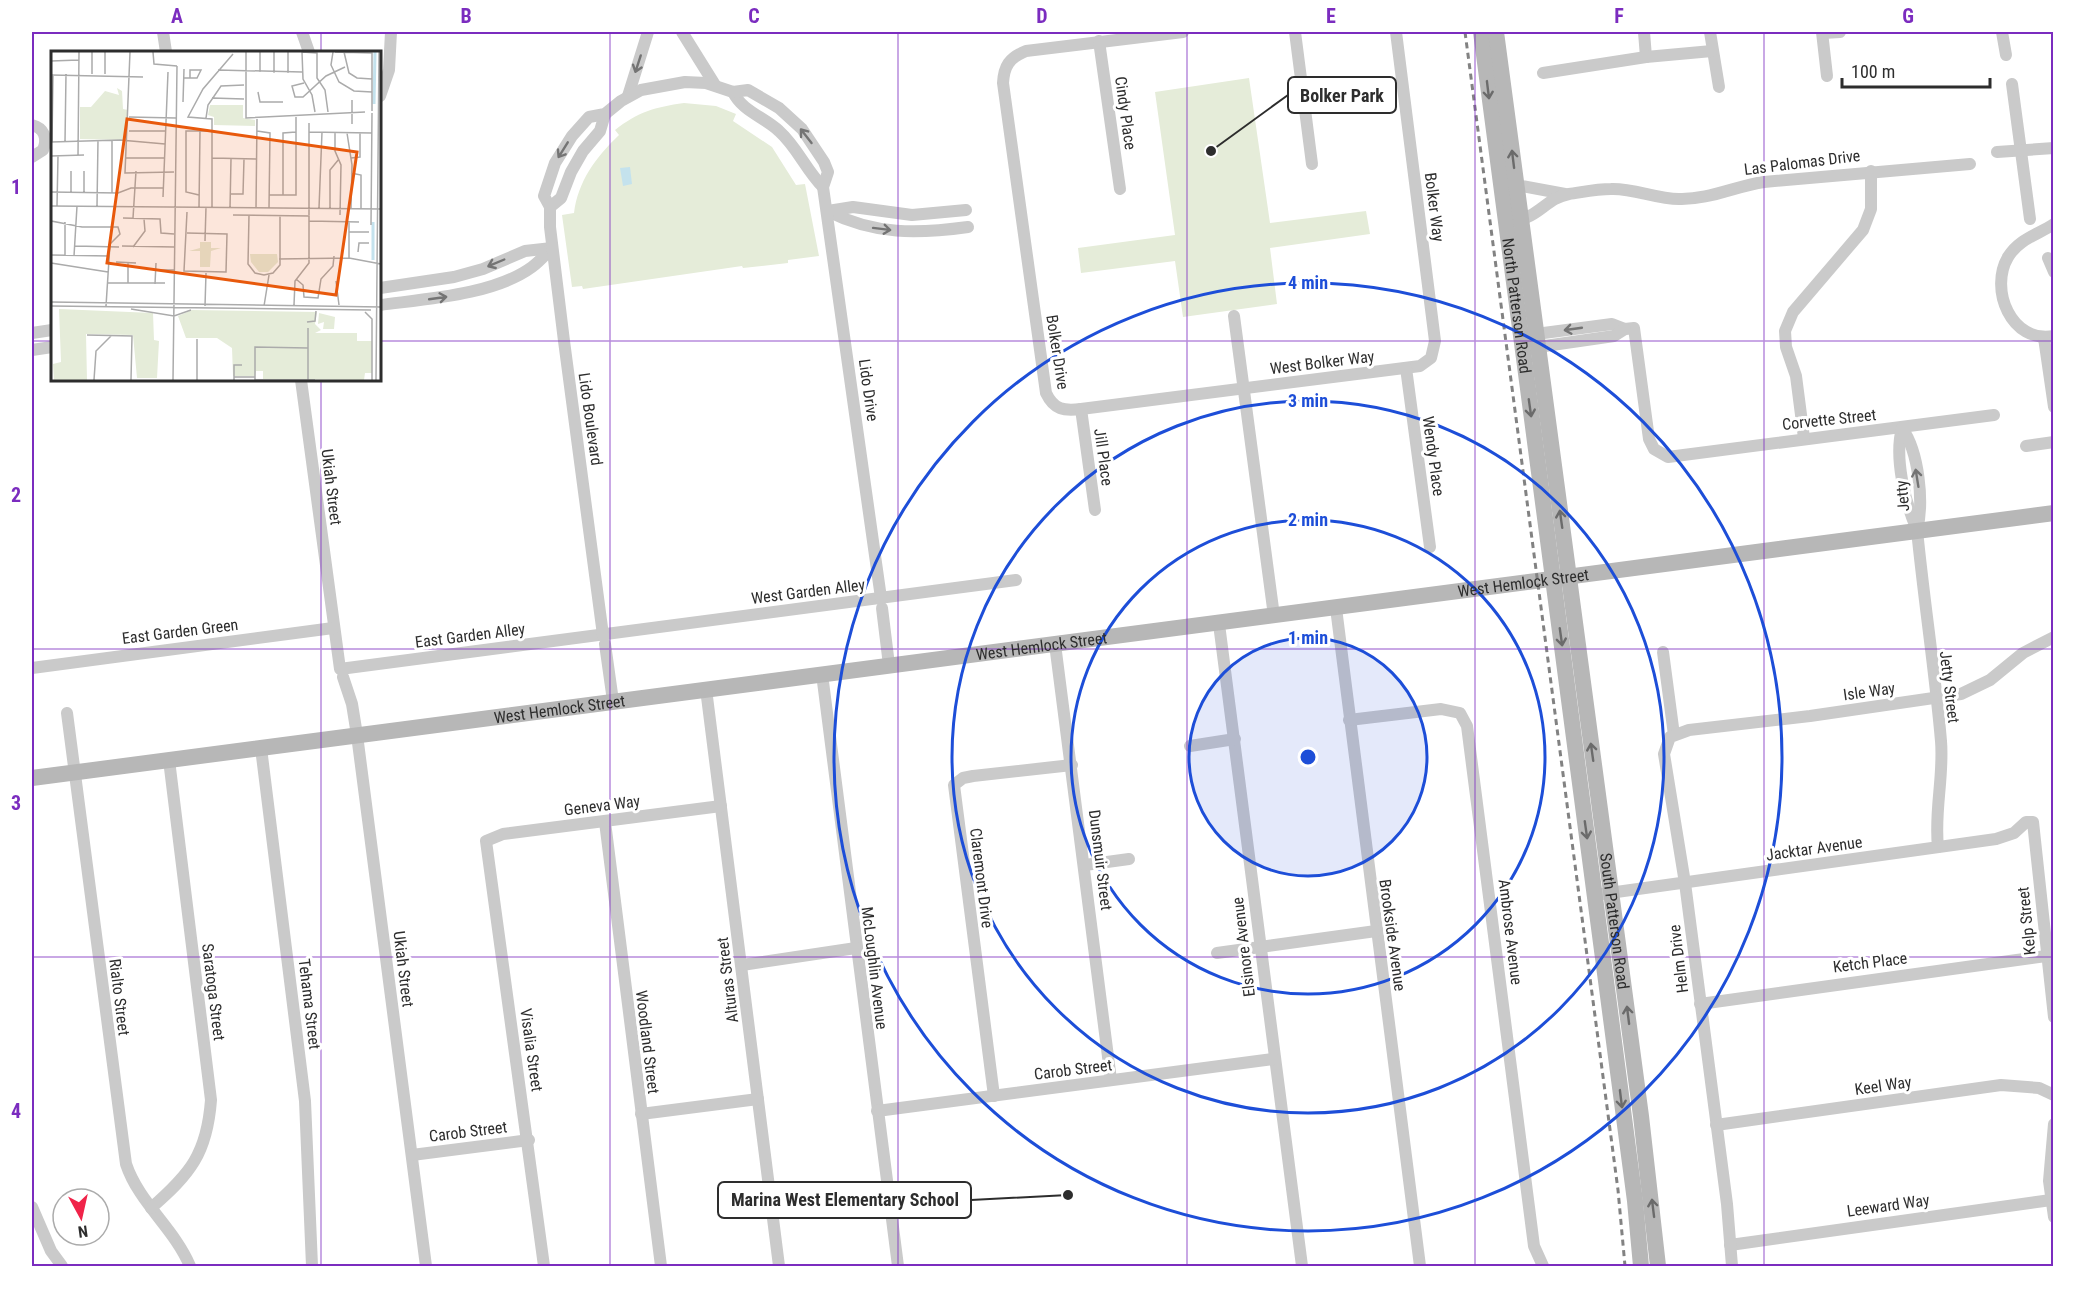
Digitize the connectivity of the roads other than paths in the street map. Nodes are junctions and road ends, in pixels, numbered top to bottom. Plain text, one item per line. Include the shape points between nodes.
1 (163, 32) edge
2 (302, 32) edge
3 (391, 32) edge
4 (648, 32) edge
5 (682, 32) edge
6 (1183, 32) edge
7 (1295, 32) edge
8 (1396, 32) edge
9 (1481, 32) edge
10 (1496, 32) edge
11 (1644, 32) edge
12 (1710, 32) edge
13 (1822, 32) edge
14 (1840, 32) edge
15 (2002, 32) edge
16 (1099, 41) junction
17 (166, 51) edge
18 (309, 51) edge
19 (1712, 51) junction
20 (2006, 55) dead end
21 (1646, 57) junction
22 (1543, 73) dead end
23 (1827, 76) dead end
24 (2012, 84) dead end
25 (715, 85) junction
26 (1719, 87) dead end
27 (381, 90) edge
28 (733, 92) junction
29 (628, 96) junction
30 (605, 114) junction
31 (32, 125) edge
32 (2054, 148) edge
33 (2021, 151) junction
34 (1997, 152) dead end
35 (32, 157) edge
36 (1312, 164) dead end
37 (1970, 164) dead end
38 (1871, 171) junction
39 (1516, 185) junction
40 (823, 187) junction
41 (1120, 189) dead end
42 (1566, 195) junction
43 (550, 207) junction
44 (966, 210) dead end
45 (827, 211) junction
46 (2030, 219) dead end
47 (1513, 221) junction
48 (2054, 224) edge
49 (968, 227) dead end
50 (552, 248) junction
51 (2048, 258) dead end
52 (2054, 272) edge
53 (381, 288) edge
54 (381, 305) edge
55 (1234, 316) dead end
56 (51, 330) edge
57 (32, 333) edge
58 (2049, 337) edge
59 (1532, 341) junction
60 (51, 347) edge
61 (32, 350) edge
62 (1406, 368) junction
63 (302, 381) edge
64 (1243, 388) junction
65 (2054, 407) edge
66 (1081, 409) junction
67 (1994, 415) dead end
68 (1902, 428) junction
69 (1804, 438) junction
70 (2054, 442) edge
71 (2026, 446) dead end
72 (1095, 510) dead end
73 (2054, 513) edge
74 (1917, 530) junction
75 (1430, 548) dead end
76 (1561, 578) junction
77 (1016, 580) dead end
78 (881, 603) junction
79 (1336, 608) junction
80 (1274, 616) junction
81 (1220, 624) junction
82 (333, 628) junction
83 (2054, 637) edge
84 (604, 639) junction
85 (1055, 644) junction
86 (1663, 652) dead end
87 (889, 665) junction
88 (32, 668) edge
89 (341, 673) junction
90 (822, 674) junction
91 (706, 689) junction
92 (1935, 699) junction
93 (613, 702) junction
94 (67, 714) dead end
95 (1349, 720) junction
96 (357, 735) junction
97 (1674, 735) junction
98 (1235, 739) junction
99 (1190, 746) dead end
100 (261, 748) junction
101 (169, 760) junction
102 (1072, 765) junction
103 (75, 772) junction
104 (32, 778) edge
105 (721, 806) junction
106 (604, 822) junction
107 (2033, 822) joint
108 (488, 838) joint
109 (1938, 847) junction
110 (1129, 859) dead end
111 (1085, 865) junction
112 (1685, 883) junction
113 (1603, 894) junction
114 (1376, 931) junction
115 (1259, 946) junction
116 (856, 948) junction
117 (1217, 953) dead end
118 (2046, 956) junction
119 (742, 964) junction
120 (1700, 1004) junction
121 (2054, 1017) edge
122 (1273, 1059) junction
123 (1111, 1080) junction
124 (2054, 1095) edge
125 (993, 1096) junction
126 (758, 1099) junction
127 (877, 1111) junction
128 (641, 1114) junction
129 (2054, 1124) edge
130 (1716, 1125) junction
131 (529, 1140) junction
132 (412, 1155) junction
133 (2052, 1200) junction
134 (32, 1207) edge
135 (151, 1208) junction
136 (2054, 1216) edge
137 (37, 1235) edge
138 (1730, 1245) junction
139 (62, 1266) edge
140 (190, 1266) edge
141 (312, 1266) edge
142 (426, 1266) edge
143 (544, 1266) edge
144 (661, 1266) edge
145 (779, 1266) edge
146 (898, 1266) edge
147 (1302, 1266) edge
148 (1420, 1266) edge
149 (1543, 1266) edge
150 (1641, 1266) edge
151 (1658, 1266) edge
152 (1732, 1266) edge

1 - 17 street
2 - 18 street
3 - 27 street via 390,63
4 -> 29 street
5 - 25 street
6 - 16 street, Bolker Drive
7 - 36 street
8 - 62 street, Bolker Way via 1435,341 1431,358 1420,366
9 -> 47 street, North Patterson Road
39 -> 10 street, North Patterson Road
11 - 21 street
12 - 19 street
13 - 14 street
13 - 23 street
15 - 20 street
16 - 41 street, Cindy Place
16 - 66 street, Bolker Drive via 1018,54 1007,64 1003,83 1046,393 1060,410
19 - 21 street
19 - 26 street
21 - 22 street
24 - 33 street
25 - 28 street, Lido Drive
25 - 29 street, Lido Boulevard via 672,83
28 - 40 street, Lido Drive via 739,105 781,132
40 -> 28 street, Lido Drive via 828,172 824,162 792,119 748,90
29 - 30 street, Lido Boulevard
30 - 43 street, Lido Boulevard via 600,131 583,151 561,198
30 -> 43 street, Lido Boulevard via 590,117 565,146 544,196
31 - 35 street via 42,130 46,140 43,150
32 - 33 street
33 - 34 street
33 - 46 street
37 - 38 street, Las Palomas Drive
38 - 42 street, Las Palomas Drive via 1764,182 1701,198 1670,198 1610,189
38 - 69 street via 1870,209 1863,230 1793,312 1785,331
39 - 42 street
39 - 47 street, North Patterson Road
40 - 45 street, Lido Drive
42 - 47 street, Las Palomas Drive via 1530,219
43 - 50 street, Lido Boulevard
44 - 45 street via 912,215 853,207
45 -> 49 street via 852,224 883,230
45 - 78 street, Lido Drive
47 - 59 street, North Patterson Road
48 - 58 street via 2013,249 2000,283 2003,304 2011,318 2025,331
50 -> 53 street via 525,251 454,277
54 -> 50 street via 452,296 486,287 532,267
50 - 84 street, Lido Boulevard
51 - 52 street
55 - 64 street
56 - 57 street
58 - 65 street
59 - 69 street, Corvette Street via 1614,336 1629,328 1649,439 1654,449 1668,457
59 - 76 street, North Patterson Road
60 - 61 street
62 - 64 street, West Bolker Way
62 - 75 street, Wendy Place
63 - 82 street, Ukiah Street
64 - 66 street, Bolker Drive
64 - 80 street
66 - 72 street, Jill Place
67 - 68 street, Corvette Street
68 - 69 street, Corvette Street
68 - 74 street, Jetty via 1898,443 1910,513
70 - 71 street
73 - 74 street, West Hemlock Street
74 - 76 street, West Hemlock Street
74 - 92 street, Jetty Street
76 - 79 street, West Hemlock Street
76 - 113 street, South Patterson Road
77 - 78 street, West Garden Alley
78 - 84 street, West Garden Alley
78 - 87 street, Lido Drive
79 - 80 street, West Hemlock Street
79 - 95 street, Brookside Avenue
80 - 81 street, West Hemlock Street
81 - 85 street, West Hemlock Street
81 - 98 street, Elsinore Avenue
82 - 88 street, East Garden Green
82 - 89 street, Ukiah Street
83 - 92 street, Isle Way via 2023,653 1976,688
84 - 89 street, East Garden Alley
84 - 93 street, Lido Boulevard
85 - 87 street, West Hemlock Street
85 - 102 street, Dunsmuir Street
86 - 97 street, Helm Drive
87 - 90 street, West Hemlock Street
89 - 96 street, Ukiah Street
90 - 91 street, West Hemlock Street
90 - 116 street, McLoughlin Avenue
91 - 93 street, West Hemlock Street
91 - 105 street, Alturas Street
92 - 97 street, Isle Way
92 - 109 street, Jetty Street via 1942,758 1936,810
93 - 96 street, West Hemlock Street
94 - 103 street, Rialto Street
95 - 114 street, Brookside Avenue
95 - 149 street, Ambrose Avenue via 1447,710 1460,713 1467,726 1534,1246
96 - 100 street, West Hemlock Street
96 - 132 street, Ukiah Street
97 - 112 street, Helm Drive via 1666,742 1664,754
98 - 99 street
98 - 115 street, Elsinore Avenue
100 - 101 street, West Hemlock Street
100 - 141 street, Tehama Street via 305,1101
101 - 103 street, West Hemlock Street
101 - 135 street, Saratoga Street via 211,1101 200,1155 179,1184
102 - 111 street, Dunsmuir Street
102 - 125 street, Claremont Drive via 973,776 954,785
103 - 104 street, West Hemlock Street
103 - 135 street, Rialto Street via 123,1146 131,1179
105 - 106 street, Geneva Way
105 - 119 street, Alturas Street
106 - 108 street, Geneva Way
106 - 128 street, Woodland Street
107 - 109 street, Jacktar Avenue via 2026,822 2007,837
107 - 118 street, Kelp Street
108 - 131 street, Visalia Street
109 - 112 street, Jacktar Avenue
110 - 111 street
111 - 123 street, Dunsmuir Street
112 - 113 street, Jacktar Avenue
112 - 120 street, Helm Drive
113 -> 150 street, South Patterson Road
151 -> 113 street, South Patterson Road via 1654,1214
114 - 115 street
114 - 148 street, Brookside Avenue
115 - 117 street
115 - 122 street, Elsinore Avenue
116 - 119 street
116 - 127 street, McLoughlin Avenue
118 - 120 street, Ketch Place
118 - 121 street, Kelp Street
119 - 126 street, Alturas Street
120 - 130 street, Helm Drive
122 - 123 street, Carob Street
122 - 147 street, Elsinore Avenue
123 - 125 street, Carob Street
124 - 130 street, Keel Way via 2039,1088 2001,1085
125 - 127 street, Carob Street
126 - 128 street
126 - 145 street, Alturas Street
127 - 146 street, McLoughlin Avenue
128 - 144 street, Woodland Street
129 - 133 street via 2049,1156
130 - 138 street, Helm Drive
131 - 132 street, Carob Street
131 - 143 street, Visalia Street
132 - 142 street, Ukiah Street
133 - 136 street
133 - 138 street, Leeward Way
134 - 137 street
135 - 140 street, Rialto Street
137 - 139 street
138 - 152 street, Helm Drive

